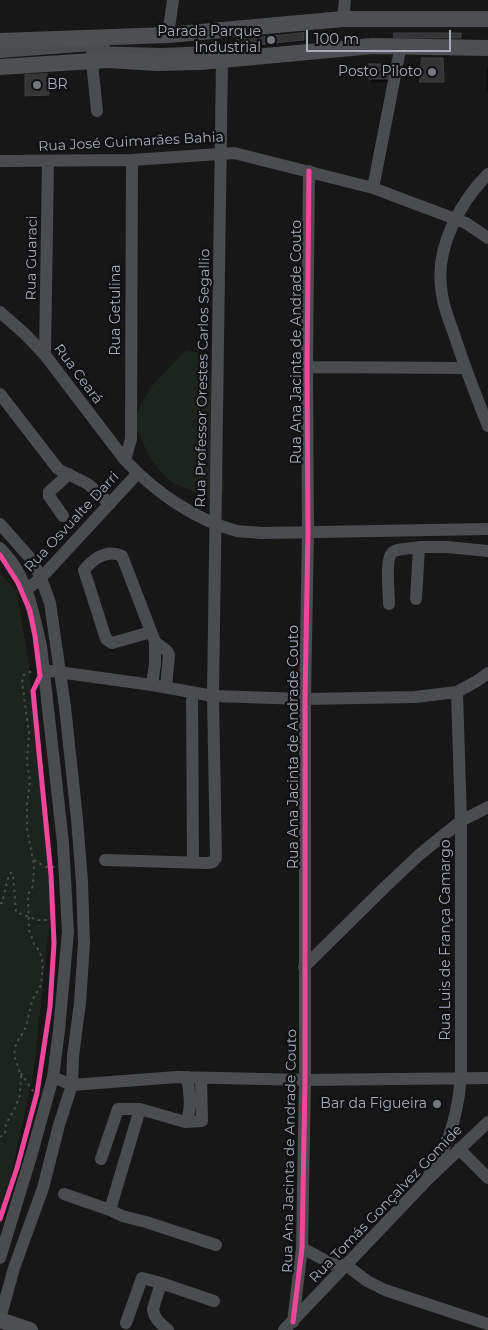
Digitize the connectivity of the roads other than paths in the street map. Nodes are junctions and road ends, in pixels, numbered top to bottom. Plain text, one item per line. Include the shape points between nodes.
1 (173, 0) edge
2 (345, 0) edge
3 (488, 19) edge
4 (343, 20) junction
5 (488, 26) edge
6 (168, 35) junction
7 (0, 41) edge
8 (488, 41) edge
9 (401, 45) junction
10 (488, 48) edge
11 (0, 52) edge
12 (0, 58) edge
13 (222, 60) junction
14 (92, 62) junction
15 (0, 67) edge
16 (97, 111) dead end
17 (221, 152) junction
18 (132, 160) junction
19 (0, 161) edge
20 (48, 162) junction
21 (309, 171) junction
22 (488, 174) edge
23 (373, 188) junction
24 (455, 219) junction
25 (488, 238) edge
26 (0, 312) edge
27 (45, 355) junction
28 (307, 367) junction
29 (465, 368) junction
30 (0, 394) edge
31 (488, 426) edge
32 (125, 460) junction
33 (138, 473) junction
34 (74, 477) junction
35 (108, 508) junction
36 (63, 516) dead end
37 (215, 523) junction
38 (0, 524) edge
39 (488, 529) edge
40 (308, 532) junction
41 (419, 547) junction
42 (0, 548) edge
43 (488, 551) edge
44 (41, 578) junction
45 (26, 590) junction
46 (416, 599) dead end
47 (389, 604) dead end
48 (153, 637) junction
49 (59, 671) junction
50 (40, 672) junction
51 (488, 673) edge
52 (152, 685) junction
53 (166, 687) junction
54 (192, 692) junction
55 (457, 692) junction
56 (213, 696) junction
57 (305, 699) junction
58 (488, 807) edge
59 (460, 821) junction
60 (105, 860) dead end
61 (192, 862) junction
62 (304, 968) junction
63 (52, 1077) junction
64 (187, 1077) junction
65 (461, 1077) junction
66 (201, 1078) junction
67 (488, 1078) edge
68 (305, 1080) junction
69 (72, 1085) junction
70 (140, 1109) junction
71 (185, 1122) junction
72 (488, 1122) edge
73 (459, 1149) junction
74 (101, 1159) dead end
75 (488, 1178) edge
76 (426, 1181) junction
77 (64, 1194) dead end
78 (110, 1210) junction
79 (216, 1245) dead end
80 (302, 1248) junction
81 (0, 1258) edge
82 (346, 1265) junction
83 (161, 1284) junction
84 (214, 1301) dead end
85 (0, 1320) edge
86 (126, 1323) dead end
87 (289, 1326) edge
88 (488, 1327) edge
89 (30, 1330) edge
90 (168, 1330) edge

1 - 6 street
2 - 4 street
3 - 4 main road
4 - 6 main road
5 - 11 street via 366,23
6 - 7 main road
8 - 12 street via 380,41 203,53 78,52
9 - 10 main road
9 - 13 main road
9 - 23 street
13 - 14 main road
13 - 17 street, Rua Professor Orestes Carlos Segallio
14 - 15 main road
14 - 16 street
17 - 18 street, Rua José Guimarães Bahia
17 - 21 street, Rua José Guimarães Bahia via 252,156
17 - 37 street, Rua Professor Orestes Carlos Segallio
18 - 20 street, Rua José Guimarães Bahia
18 - 32 street, Rua Getulina via 131,439
19 - 20 street, Rua José Guimarães Bahia
20 - 27 street, Rua Guaraci
21 - 23 street, Rua José Guimarães Bahia
21 - 28 street, Rua Ana Jacinta de Andrade Couto
22 - 24 street via 468,196
23 - 24 street, Rua José Guimarães Bahia
24 - 25 street, Rua José Guimarães Bahia
24 - 29 street via 441,261 440,286
26 - 27 street, Rua Ceará
27 - 32 street, Rua Ceará
28 - 29 street
28 - 40 street, Rua Ana Jacinta de Andrade Couto
29 - 31 street
30 - 34 street via 52,464
32 - 33 street, Rua Ceará
33 - 35 street, Rua Osvualte Darri
33 - 37 street, Rua Ceará via 186,509
34 - 35 street via 83,489
34 - 36 street via 49,492
35 - 44 street, Rua Osvualte Darri
37 - 40 street, Rua Ceará via 246,532
37 - 56 street, Rua Professor Orestes Carlos Segallio
38 - 44 street via 31,560
39 - 40 street, Rua Ceará
40 - 57 street, Rua Ana Jacinta de Andrade Couto
41 - 43 street
41 - 46 street
41 - 47 street via 390,554
42 - 45 street via 17,569
44 - 45 street, Rua Osvualte Darri
44 - 49 street via 50,603
45 - 50 street via 35,617
48 - 48 street via 122,556 106,553 93,561 84,570 106,639 112,643
48 - 52 street via 155,664
48 - 53 street via 169,655
49 - 50 street
49 - 52 street
49 - 69 street via 77,819 84,943
50 - 63 street via 65,867 68,932 60,1030
51 - 55 street
52 - 53 street
53 - 54 street
54 - 56 street
54 - 61 street
55 - 57 street via 416,697
55 - 59 street, Rua Luis de França Camargo
56 - 57 street
56 - 61 street, Rua Professor Orestes Carlos Segallio via 216,858 213,862
57 - 62 street, Rua Ana Jacinta de Andrade Couto
58 - 59 street
59 - 62 street via 384,888
59 - 65 street, Rua Luis de França Camargo
60 - 61 street
62 - 68 street, Rua Ana Jacinta de Andrade Couto
63 - 69 street
63 - 81 street
64 - 66 street
64 - 69 street
64 - 71 street
65 - 67 street
65 - 68 street
65 - 76 street, Rua Luis de França Camargo via 447,1142
66 - 68 street
66 - 71 street via 202,1121
68 - 80 street, Rua Ana Jacinta de Andrade Couto
69 - 85 street
70 - 71 street
70 - 74 street via 118,1109
70 - 78 street
72 - 73 street, Rua Tomás Gonçalvez Gomide
73 - 75 street
73 - 76 street, Rua Tomás Gonçalvez Gomide
76 - 82 street, Rua Tomás Gonçalvez Gomide
77 - 78 street
78 - 79 street
80 - 82 street via 332,1264
80 - 87 street, Rua Ana Jacinta de Andrade Couto
82 - 87 street, Rua Tomás Gonçalvez Gomide
82 - 88 street via 384,1290
83 - 84 street
83 - 86 street via 142,1278
83 - 90 street via 153,1313
85 - 89 main road

